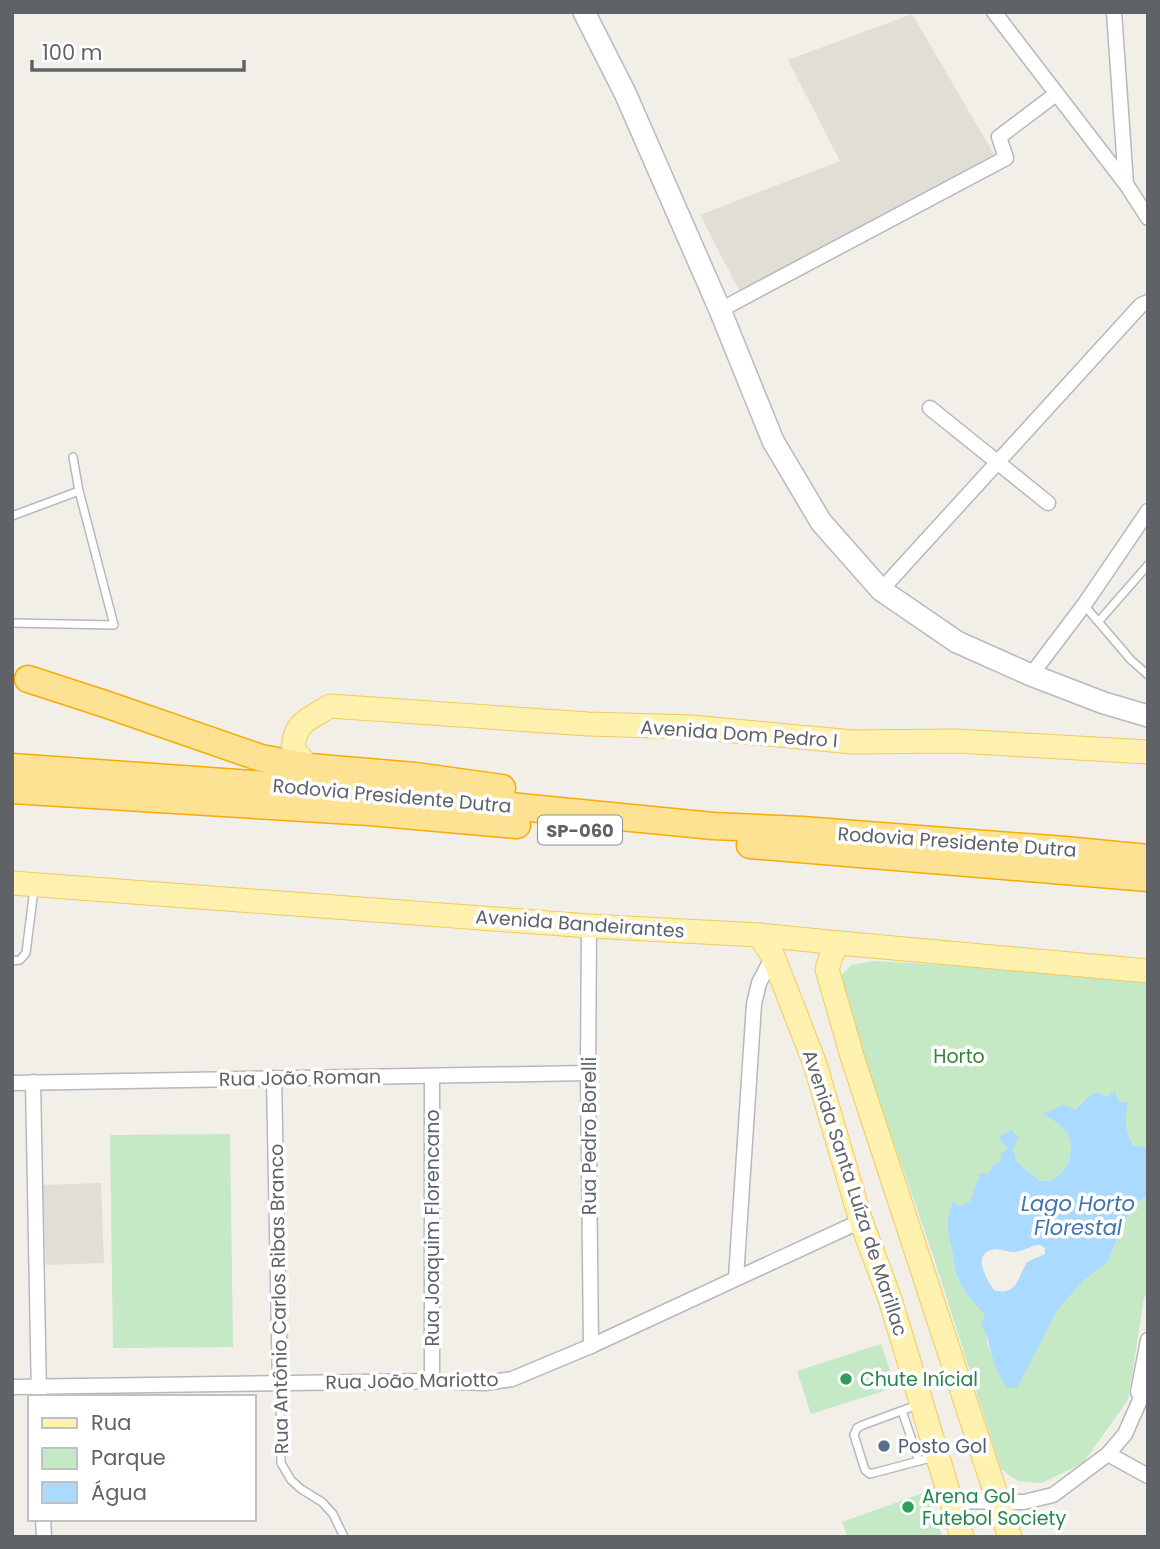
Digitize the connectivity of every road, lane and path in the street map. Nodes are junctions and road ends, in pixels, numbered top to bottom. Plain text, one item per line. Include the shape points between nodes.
1 (584, 12) edge
2 (994, 12) edge
3 (1114, 12) edge
4 (1056, 94) junction
5 (1126, 184) junction
6 (1148, 218) edge
7 (1148, 302) edge
8 (720, 310) junction
9 (930, 408) dead end
10 (73, 457) dead end
11 (997, 463) junction
12 (79, 491) junction
13 (1048, 503) dead end
14 (1148, 511) edge
15 (12, 516) edge
16 (1148, 565) edge
17 (881, 590) junction
18 (1084, 605) junction
19 (1099, 621) junction
20 (12, 624) edge
21 (1031, 675) junction
22 (1148, 675) edge
23 (20, 678) edge
24 (1148, 716) edge
25 (1148, 752) edge
26 (12, 767) edge
27 (309, 768) junction
28 (12, 790) edge
29 (802, 830) junction
30 (1148, 858) edge
31 (1148, 878) edge
32 (23, 884) edge
33 (589, 926) junction
34 (759, 934) junction
35 (839, 943) junction
36 (773, 956) junction
37 (12, 961) edge
38 (1148, 971) edge
39 (852, 1056) junction
40 (816, 1064) junction
41 (588, 1073) junction
42 (432, 1076) junction
43 (274, 1078) junction
44 (33, 1082) junction
45 (12, 1083) edge
46 (861, 1221) junction
47 (736, 1278) junction
48 (1148, 1340) edge
49 (591, 1346) junction
50 (432, 1381) junction
51 (280, 1382) junction
52 (12, 1387) edge
53 (1143, 1387) edge
54 (39, 1392) edge
55 (912, 1407) junction
56 (1108, 1454) junction
57 (928, 1458) junction
58 (1148, 1476) edge
59 (951, 1502) junction
60 (999, 1502) junction
61 (344, 1537) edge
62 (962, 1537) edge
63 (1010, 1537) edge

1 - 8 main road via 625,93
2 - 4 street
3 - 5 street
4 - 5 street
4 - 8 street via 999,137 1006,158
5 - 6 street
7 - 11 street
8 - 17 main road via 773,441 821,522
9 - 11 street
10 - 12 lane
11 - 13 street
11 - 17 street
12 - 15 lane
12 - 20 lane via 114,625
14 - 18 street
16 - 19 lane
17 - 21 main road via 957,642
18 - 19 lane
18 - 21 street
19 - 22 lane
21 - 24 main road
23 - 27 highway via 261,758
25 - 27 main road, Avenida Dom Pedro I via 957,741 853,742 692,727 330,706 301,724 293,735 293,750
26 - 29 highway, Rodovia Presidente Dutra / SP-060
27 - 29 highway via 415,776
28 - 31 highway, Rodovia Presidente Dutra / SP-060 via 384,813
29 - 30 highway, Rodovia Presidente Dutra / SP-060
32 - 33 main road, Avenida Bandeirantes
32 - 37 lane via 26,953
33 - 34 main road, Avenida Bandeirantes
33 - 41 street, Rua Pedro Borelli
34 - 35 main road, Avenida Bandeirantes
34 - 36 main road, Avenida Santa Luíza de Marillac
35 - 38 main road, Avenida Bandeirantes
35 - 39 main road, Avenida Santa Luíza de Marillac via 827,969
36 - 40 main road, Avenida Santa Luíza de Marillac
36 - 47 street via 754,1004
39 - 40 main road via 831,1051
39 - 60 main road, Avenida Santa Luíza de Marillac
40 - 46 main road, Avenida Santa Luíza de Marillac
41 - 42 street, Rua João Roman
41 - 49 street, Rua Pedro Borelli
42 - 43 street, Rua João Roman
42 - 50 street, Rua Joaquim Florencano
43 - 44 street, Rua João Roman
43 - 51 street, Rua Antônio Carlos Ribas Branco
44 - 45 street, Rua João Roman
44 - 54 street
46 - 47 street, Rua João Mariotto
46 - 55 main road, Avenida Santa Luíza de Marillac via 890,1299
47 - 49 street, Rua João Mariotto
48 - 53 street
49 - 50 street, Rua João Mariotto via 512,1379
50 - 51 street, Rua João Mariotto
51 - 54 street, Rua João Mariotto
51 - 61 lane, Rua Antônio Carlos Ribas Branco via 281,1463 291,1480 333,1514
52 - 54 street, Rua João Mariotto
53 - 56 street via 1125,1434
55 - 57 main road, Avenida Santa Luíza de Marillac
55 - 57 lane via 863,1424 854,1435 870,1474
56 - 58 street
56 - 60 street via 1053,1495
57 - 59 main road, Avenida Santa Luíza de Marillac
59 - 60 street
59 - 62 main road, Avenida Santa Luíza de Marillac
60 - 63 main road, Avenida Santa Luíza de Marillac

